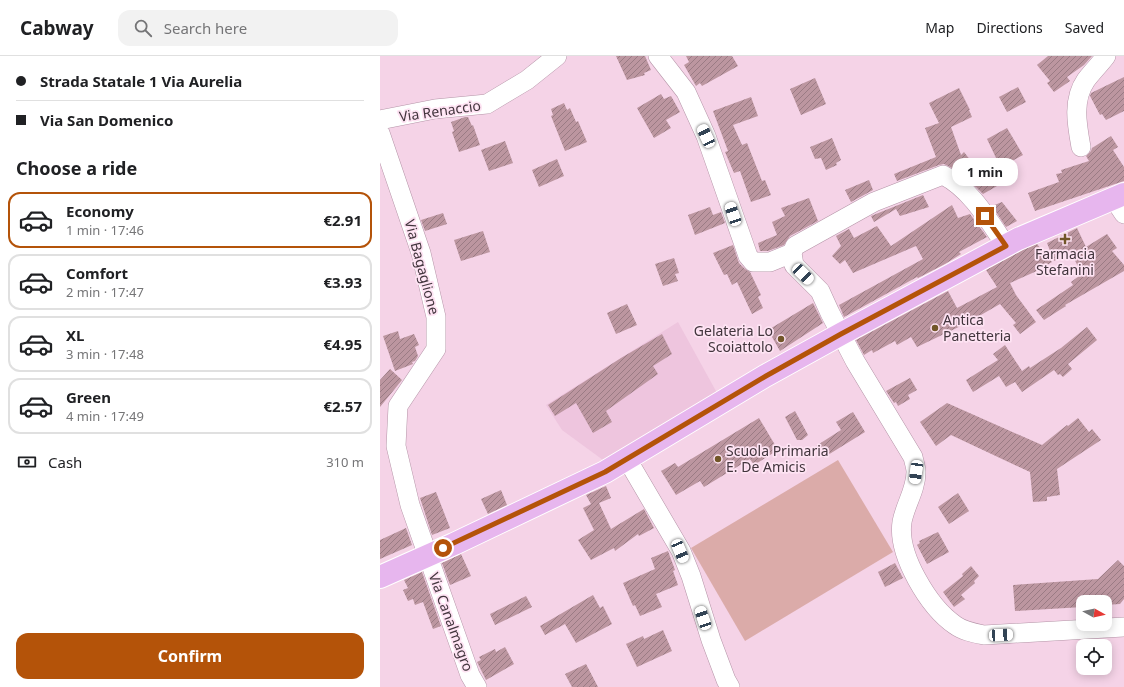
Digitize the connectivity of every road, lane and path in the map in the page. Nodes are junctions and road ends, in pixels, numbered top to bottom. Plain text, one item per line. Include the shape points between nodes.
1 (557, 56) edge
2 (1106, 56) edge
3 (662, 57) edge
4 (380, 120) edge
5 (380, 134) edge
6 (1082, 147) dead end
7 (1121, 203) edge
8 (1006, 246) junction
9 (792, 254) junction
10 (841, 334) junction
11 (628, 459) junction
12 (427, 556) junction
13 (380, 577) edge
14 (1124, 627) edge
15 (477, 687) edge
16 (730, 687) edge

1 - 4 street, Via Renaccio via 527,80 487,104 435,109
2 - 6 street via 1086,80 1078,95 1076,120
3 - 9 street via 686,92 703,129 748,256 753,262 770,262
5 - 12 street, Via Bagaglione via 421,253 436,318 436,350 398,406 396,446 410,505
7 - 8 main road via 1018,239
8 - 9 street via 974,201 962,188 943,175 874,202 795,246
8 - 10 main road
9 - 10 street via 794,265 820,291
10 - 11 main road
10 - 14 street via 913,457 916,472 914,490 902,522 902,537 910,566 921,588 944,617 969,632 984,635
11 - 12 main road
11 - 16 street via 680,551
12 - 13 main road
12 - 15 street, Via Canalmagro

